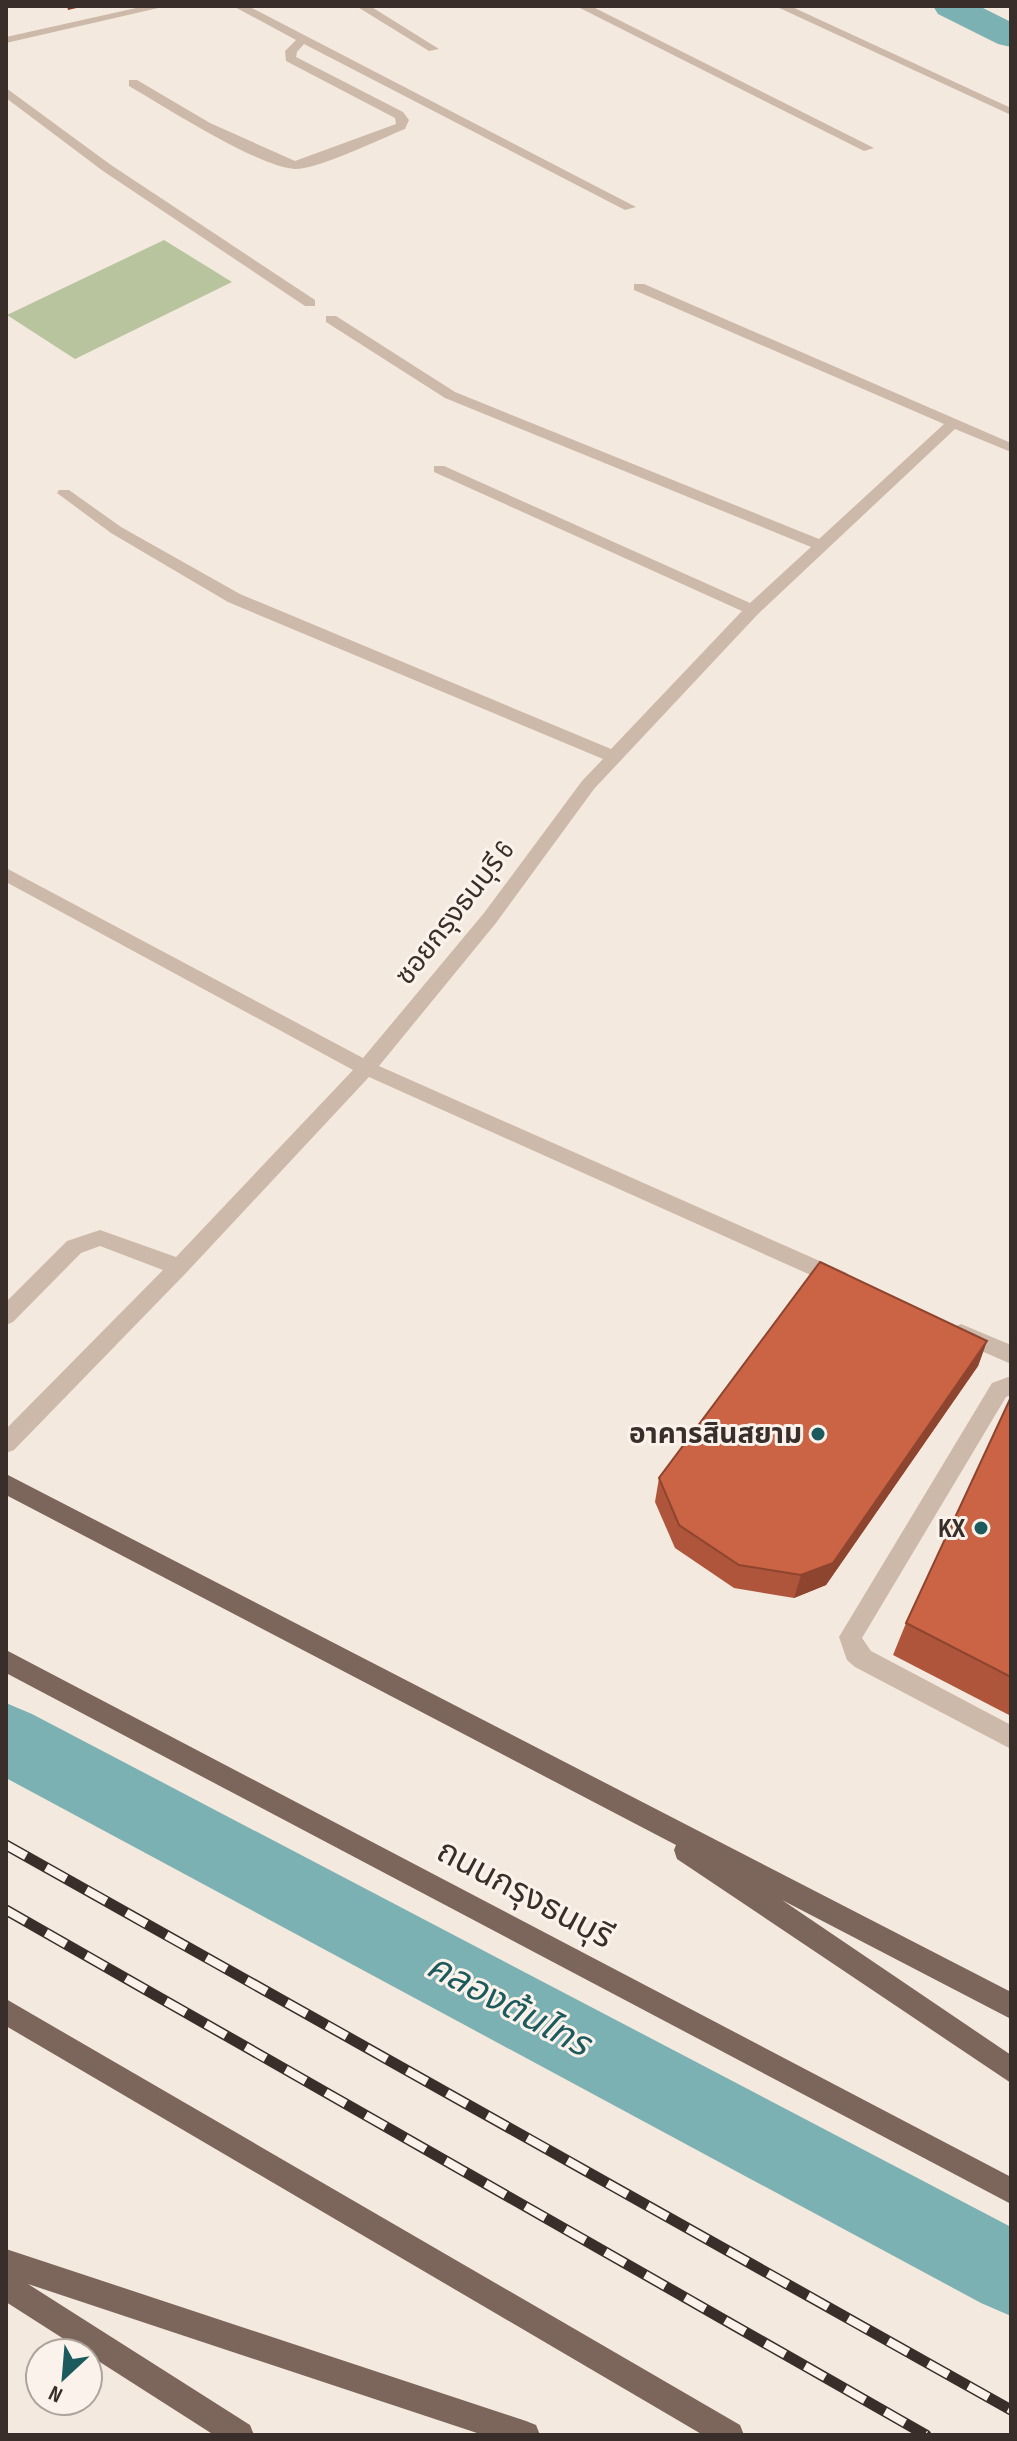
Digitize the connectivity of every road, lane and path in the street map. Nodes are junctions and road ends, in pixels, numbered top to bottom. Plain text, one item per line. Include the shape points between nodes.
1 (161, 6) edge
2 (239, 6) edge
3 (362, 6) edge
4 (582, 6) edge
5 (781, 6) edge
6 (144, 7) edge
7 (303, 39) junction
8 (6, 40) edge
9 (433, 49) dead end
10 (133, 83) dead end
11 (6, 92) edge
12 (1009, 112) edge
13 (868, 148) dead end
14 (630, 207) dead end
15 (639, 287) dead end
16 (310, 303) dead end
17 (331, 319) dead end
18 (953, 423) junction
19 (1011, 448) edge
20 (439, 469) dead end
21 (64, 493) dead end
22 (821, 545) junction
23 (752, 610) junction
24 (614, 757) junction
25 (6, 874) edge
26 (366, 1068) junction
27 (179, 1267) junction
28 (853, 1285) edge
29 (6, 1316) edge
30 (939, 1324) edge
31 (1011, 1355) edge
32 (1011, 1385) edge
33 (6, 1443) edge
34 (6, 1484) edge
35 (6, 1661) edge
36 (1011, 1738) edge
37 (610, 1798) junction
38 (1011, 2006) edge
39 (6, 2012) edge
40 (1011, 2070) edge
41 (1011, 2191) edge
42 (6, 2263) edge
43 (6, 2286) edge
44 (240, 2435) edge
45 (526, 2435) edge
46 (730, 2435) edge

1 - 6 street
2 - 7 street
3 - 9 street
4 - 13 street
5 - 12 street
6 - 8 street
7 - 10 street via 290,59 399,115 401,126 295,165 206,126
7 - 14 street
11 - 16 street via 107,168
15 - 18 street
17 - 22 street via 450,395
18 - 19 street
18 - 22 street, ซอยกรุงธนบุรี 6
20 - 23 street
21 - 24 street via 116,530 234,598
22 - 23 street, ซอยกรุงธนบุรี 6
23 - 24 street, ซอยกรุงธนบุรี 6
24 - 26 street, ซอยกรุงธนบุรี 6
25 - 26 street
26 - 27 street, ซอยกรุงธนบุรี 6
26 - 28 street
27 - 29 street via 100,1238 85,1241
27 - 33 street, ซอยกรุงธนบุรี 6
30 - 31 street
32 - 36 street via 999,1390 850,1637 863,1659
34 - 37 main road
35 - 41 main road, ถนนกรุงธนบุรี
37 - 38 main road
37 - 40 main road
39 - 46 main road
42 - 45 main road
43 - 44 main road

